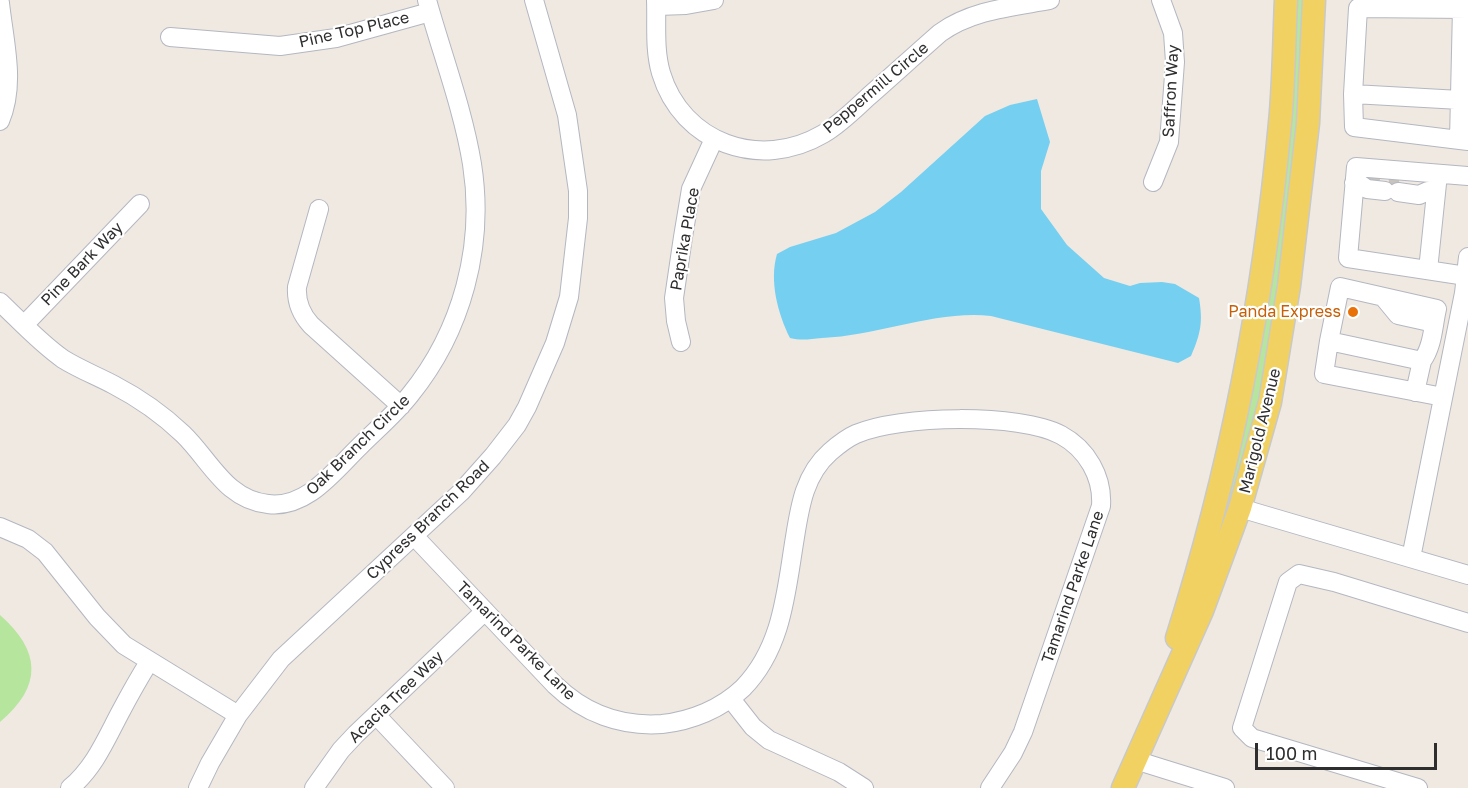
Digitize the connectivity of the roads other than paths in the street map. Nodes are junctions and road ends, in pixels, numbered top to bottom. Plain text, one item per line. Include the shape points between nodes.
1 (534, 0) edge
2 (714, 0) edge
3 (1050, 0) edge
4 (1161, 0) edge
5 (1286, 0) edge
6 (1314, 0) edge
7 (0, 3) edge
8 (657, 3) edge
9 (429, 6) edge
10 (1465, 9) edge
11 (170, 37) dead end
12 (1353, 94) junction
13 (1460, 100) junction
14 (0, 121) edge
15 (714, 139) junction
16 (1463, 140) edge
17 (1438, 174) junction
18 (1468, 176) edge
19 (1153, 182) dead end
20 (1354, 183) junction
21 (1432, 192) junction
22 (140, 204) dead end
23 (319, 209) dead end
24 (1468, 257) edge
25 (1428, 270) junction
26 (1466, 276) junction
27 (0, 302) edge
28 (24, 324) junction
29 (1329, 341) junction
30 (681, 342) dead end
31 (1422, 361) junction
32 (1415, 392) junction
33 (1443, 397) junction
34 (401, 406) junction
35 (1240, 508) junction
36 (0, 526) edge
37 (414, 536) junction
38 (1411, 558) junction
39 (1468, 575) edge
40 (485, 611) junction
41 (1468, 623) edge
42 (149, 662) junction
43 (731, 699) junction
44 (1159, 703) junction
45 (238, 715) junction
46 (376, 715) junction
47 (1135, 760) junction
48 (70, 788) edge
49 (198, 788) edge
50 (314, 788) edge
51 (445, 788) edge
52 (864, 788) edge
53 (990, 788) edge
54 (1123, 788) edge
55 (1225, 788) edge
56 (1418, 788) edge

1 - 37 street, Cypress Branch Road via 564,105 577,176 578,218 566,312 535,390 516,425 474,479
2 - 8 street via 686,5
3 - 15 street, Peppermill Circle via 976,14 950,26 839,122 809,141 792,148 758,152
4 - 19 street, Saffron Way via 1173,33 1175,62 1171,133
5 - 44 main road, Marigold Avenue via 1280,122 1240,396
6 - 35 main road, Marigold Avenue via 1308,123 1289,286 1270,402
7 - 14 street via 8,78
8 - 15 street, Peppermill Circle via 658,60 666,87 687,117
9 - 11 street, Pine Top Place via 336,38 280,46
9 - 34 street, Oak Branch Circle via 472,165 474,239 466,286 448,333 433,364
10 - 12 street via 1358,8
10 - 13 street
12 - 13 street
12 - 16 street via 1354,128
13 - 16 street
15 - 30 street, Paprika Place via 691,189 683,237 674,297
17 - 18 street
17 - 20 street via 1356,167
17 - 21 street
20 - 21 street via 1367,189 1394,189 1419,195
20 - 25 street via 1348,258
21 - 25 street
22 - 28 street, Pine Bark Way
23 - 34 street via 297,287 300,309 311,325
24 - 26 street
25 - 26 street
26 - 33 street
27 - 28 street, Oak Branch Circle
28 - 34 street, Oak Branch Circle via 65,360 164,417 194,445 230,489 258,503 286,504 309,493
29 - 31 street
29 - 31 street via 1340,287 1437,309
29 - 32 street via 1324,374
31 - 32 street
32 - 33 street
33 - 38 street
35 - 38 street
35 - 44 main road, Marigold Avenue via 1202,611
36 - 42 street via 45,552 114,637
37 - 40 street, Tamarind Parke Lane
37 - 45 street, Cypress Branch Road via 281,659
38 - 39 street
40 - 43 street, Tamarind Parke Lane via 565,694 601,716 635,724 671,723 693,718
40 - 46 street, Acacia Tree Way
41 - 56 street via 1299,574 1288,582 1242,728 1252,738
42 - 45 street
42 - 48 street via 96,759
43 - 52 street via 769,740
43 - 53 street, Tamarind Parke Lane via 759,668 776,638 806,486 819,464 839,444 872,429 917,421 980,420 1050,430 1069,440 1091,463 1099,481 1101,506 1023,732
44 - 47 main road, Marigold Avenue
45 - 49 street, Cypress Branch Road
46 - 50 street, Acacia Tree Way via 342,750
46 - 51 street
47 - 54 main road, Marigold Avenue
47 - 55 street

